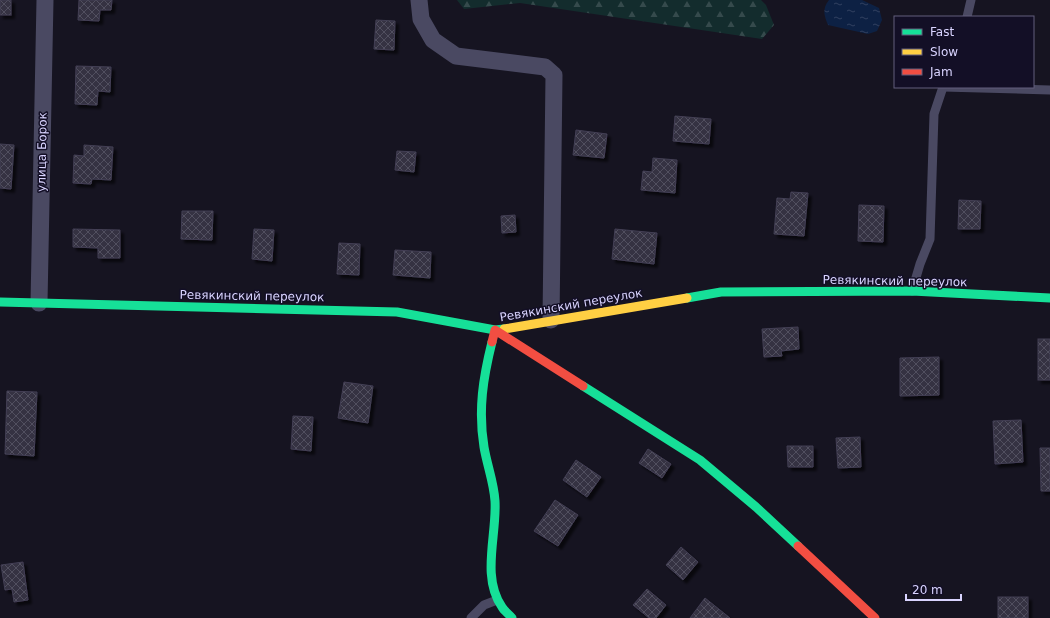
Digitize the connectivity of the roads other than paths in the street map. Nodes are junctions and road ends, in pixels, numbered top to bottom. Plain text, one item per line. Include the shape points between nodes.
1 (45, 0) edge
2 (419, 0) edge
3 (971, 0) edge
4 (967, 16) edge
5 (943, 88) edge
6 (979, 88) edge
7 (1050, 90) edge
8 (912, 291) junction
9 (1050, 298) edge
10 (0, 302) edge
11 (39, 303) junction
12 (551, 320) junction
13 (495, 330) junction
14 (497, 600) junction
15 (471, 618) edge
16 (512, 618) edge
17 (875, 618) edge

1 - 11 street, улица Борок
2 - 12 street via 421,19 433,40 456,56 545,67 554,76
3 - 4 lane
5 - 8 lane via 934,114 930,239
6 - 7 lane
8 - 9 street, Ревякинский переулок
8 - 12 street, Ревякинский переулок via 721,292
10 - 11 street, Ревякинский переулок
11 - 13 street, Ревякинский переулок via 397,312
12 - 13 street, Ревякинский переулок
13 - 14 street via 483,379 481,416 495,505 492,583
13 - 17 street via 700,460 756,507
14 - 15 lane via 484,605
14 - 16 street

